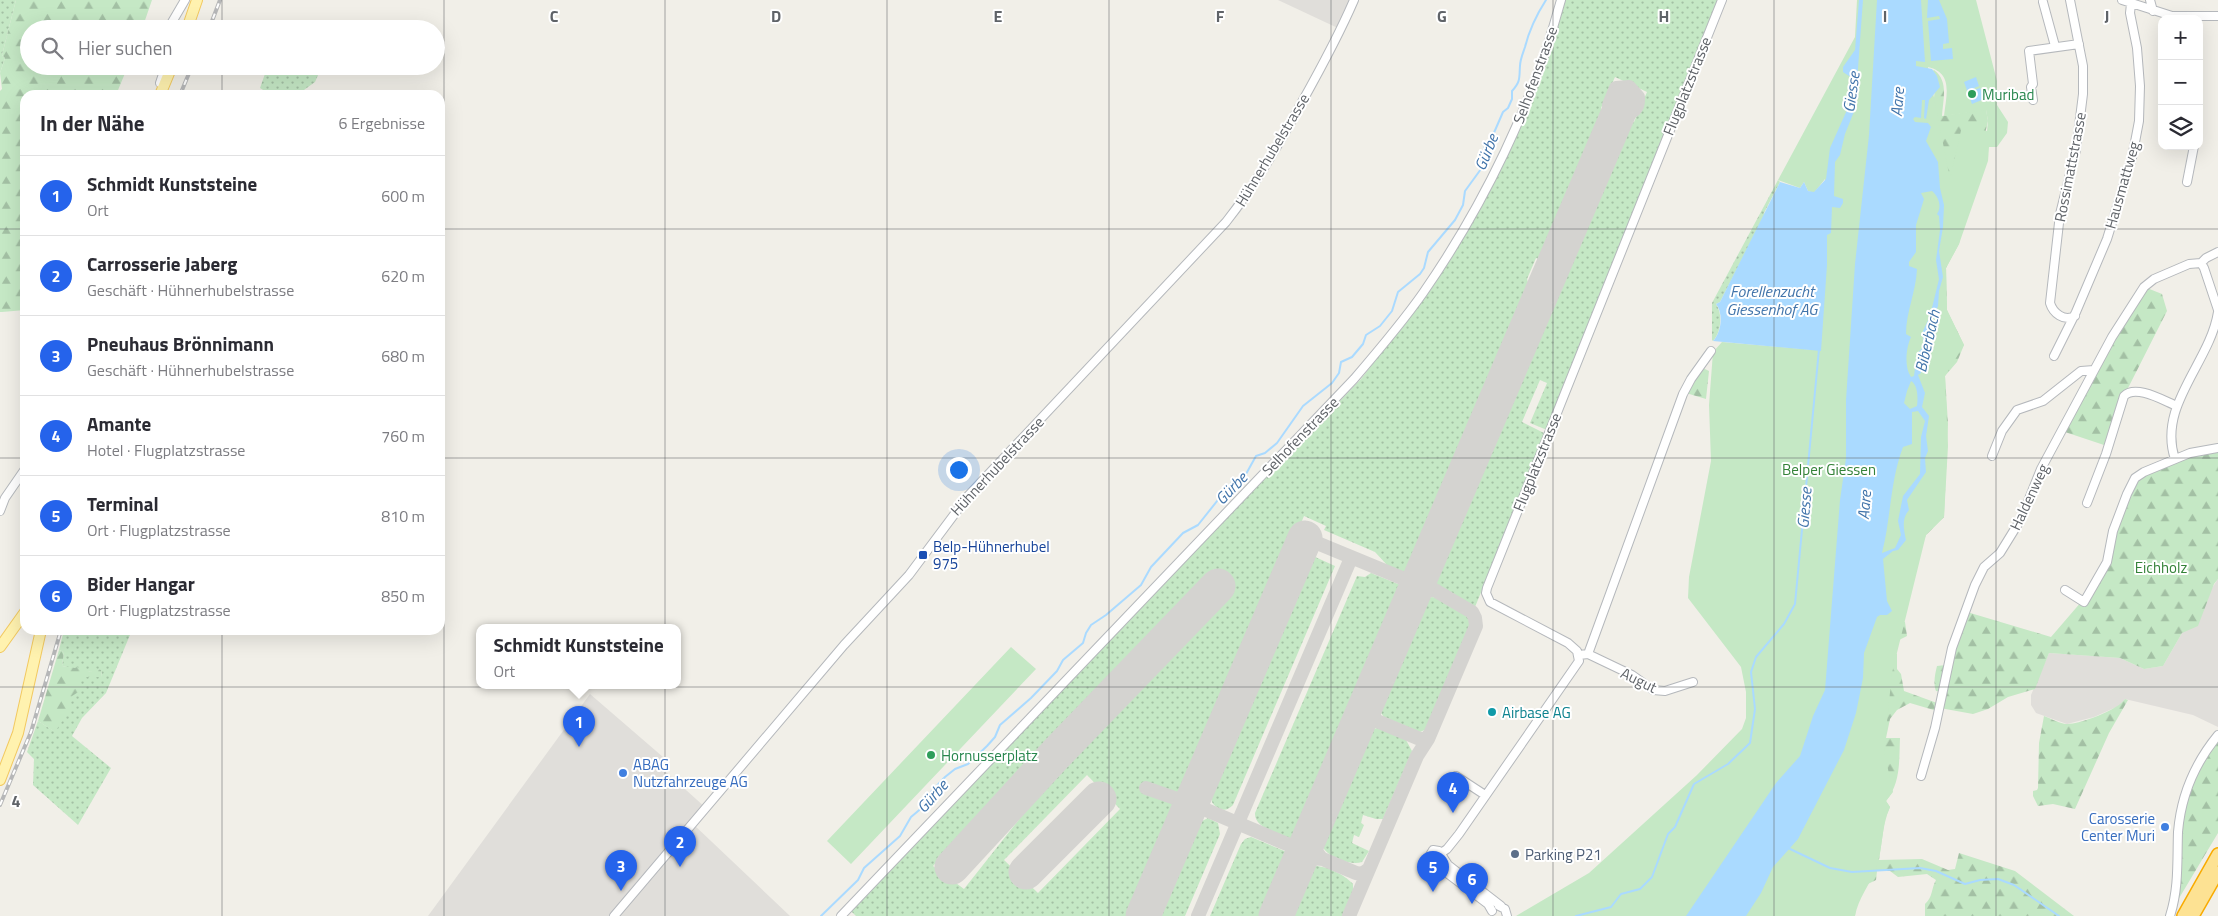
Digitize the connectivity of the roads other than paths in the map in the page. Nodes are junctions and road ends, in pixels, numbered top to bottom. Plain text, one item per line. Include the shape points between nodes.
1 (185, 0) edge
2 (197, 0) edge
3 (1354, 0) edge
4 (1561, 0) edge
5 (1722, 0) edge
6 (2070, 0) edge
7 (2122, 0) edge
8 (2150, 0) edge
9 (2043, 2) dead end
10 (2131, 4) junction
11 (2153, 11) junction
12 (2168, 15) edge
13 (2218, 16) edge
14 (2203, 17) edge
15 (173, 20) edge
16 (190, 20) edge
17 (2079, 44) junction
18 (2055, 46) junction
19 (163, 75) edge
20 (168, 75) edge
21 (158, 90) edge
22 (162, 90) edge
23 (2033, 100) dead end
24 (2193, 150) edge
25 (2187, 182) dead end
26 (2218, 252) edge
27 (2201, 263) junction
28 (2218, 311) edge
29 (2075, 316) junction
30 (1711, 350) dead end
31 (2054, 356) dead end
32 (2094, 370) junction
33 (2177, 406) junction
34 (2218, 448) edge
35 (1992, 456) dead end
36 (2175, 459) junction
37 (20, 477) edge
38 (2086, 503) dead end
39 (0, 511) edge
40 (2065, 590) dead end
41 (20, 619) edge
42 (40, 635) edge
43 (0, 647) edge
44 (1588, 654) junction
45 (1579, 655) junction
46 (1693, 682) dead end
47 (2218, 735) edge
48 (1456, 776) dead end
49 (1921, 776) dead end
50 (0, 780) edge
51 (1485, 795) junction
52 (2218, 854) edge
53 (1439, 857) junction
54 (2218, 872) edge
55 (1502, 906) junction
56 (1492, 914) edge
57 (614, 916) edge
58 (841, 916) edge
59 (1507, 916) edge
60 (2170, 916) edge
61 (2183, 916) edge
62 (2193, 916) edge

1 - 15 street
2 - 16 main road
3 - 57 street, Hühnerhubelstrasse via 1342,31 1244,200 968,496 909,575 838,653
4 - 58 street, Selhofenstrasse via 1507,149 1479,203 1406,316 1354,379
5 - 45 street, Flugplatzstrasse via 1487,588 1487,598 1494,604 1568,643
6 - 17 street, Rossimattstrasse
7 - 10 street
8 - 11 street
9 - 18 street
10 - 11 street
10 - 29 street, Hausmattweg via 2140,86 2135,146 2107,238
11 - 12 street
13 - 14 street
17 - 18 street
17 - 29 street, Rossimattstrasse via 2084,80 2081,114 2076,150 2060,214 2050,303 2065,318
18 - 23 street via 2029,51
19 - 21 street
20 - 22 main road
24 - 25 street
26 - 27 street, Haldenweg
27 - 28 street
27 - 32 street, Haldenweg via 2190,264 2149,282 2131,305
28 - 33 street via 2205,351
29 - 31 street, Hausmattweg
30 - 44 street via 1683,394
32 - 35 street via 2081,371 2043,401 2017,410 2002,431
32 - 49 street, Haldenweg via 2041,469 2021,519 2000,553 1984,567 1975,585 1952,648
33 - 36 street via 2170,429
33 - 38 street via 2138,391 2124,396
34 - 36 street via 2198,450
36 - 40 street via 2144,472 2134,481 2114,529 2107,562 2084,602
37 - 39 street
41 - 43 main road
42 - 50 main road via 18,733
44 - 45 street
44 - 46 street, Augut via 1632,675 1653,690 1665,691
45 - 51 street via 1576,668
47 - 60 street via 2192,776 2180,822 2177,884
48 - 51 street
51 - 53 street
52 - 61 highway
53 - 55 street
53 - 56 street via 1443,870 1488,904
54 - 62 highway
55 - 56 street via 1496,907
55 - 59 street

